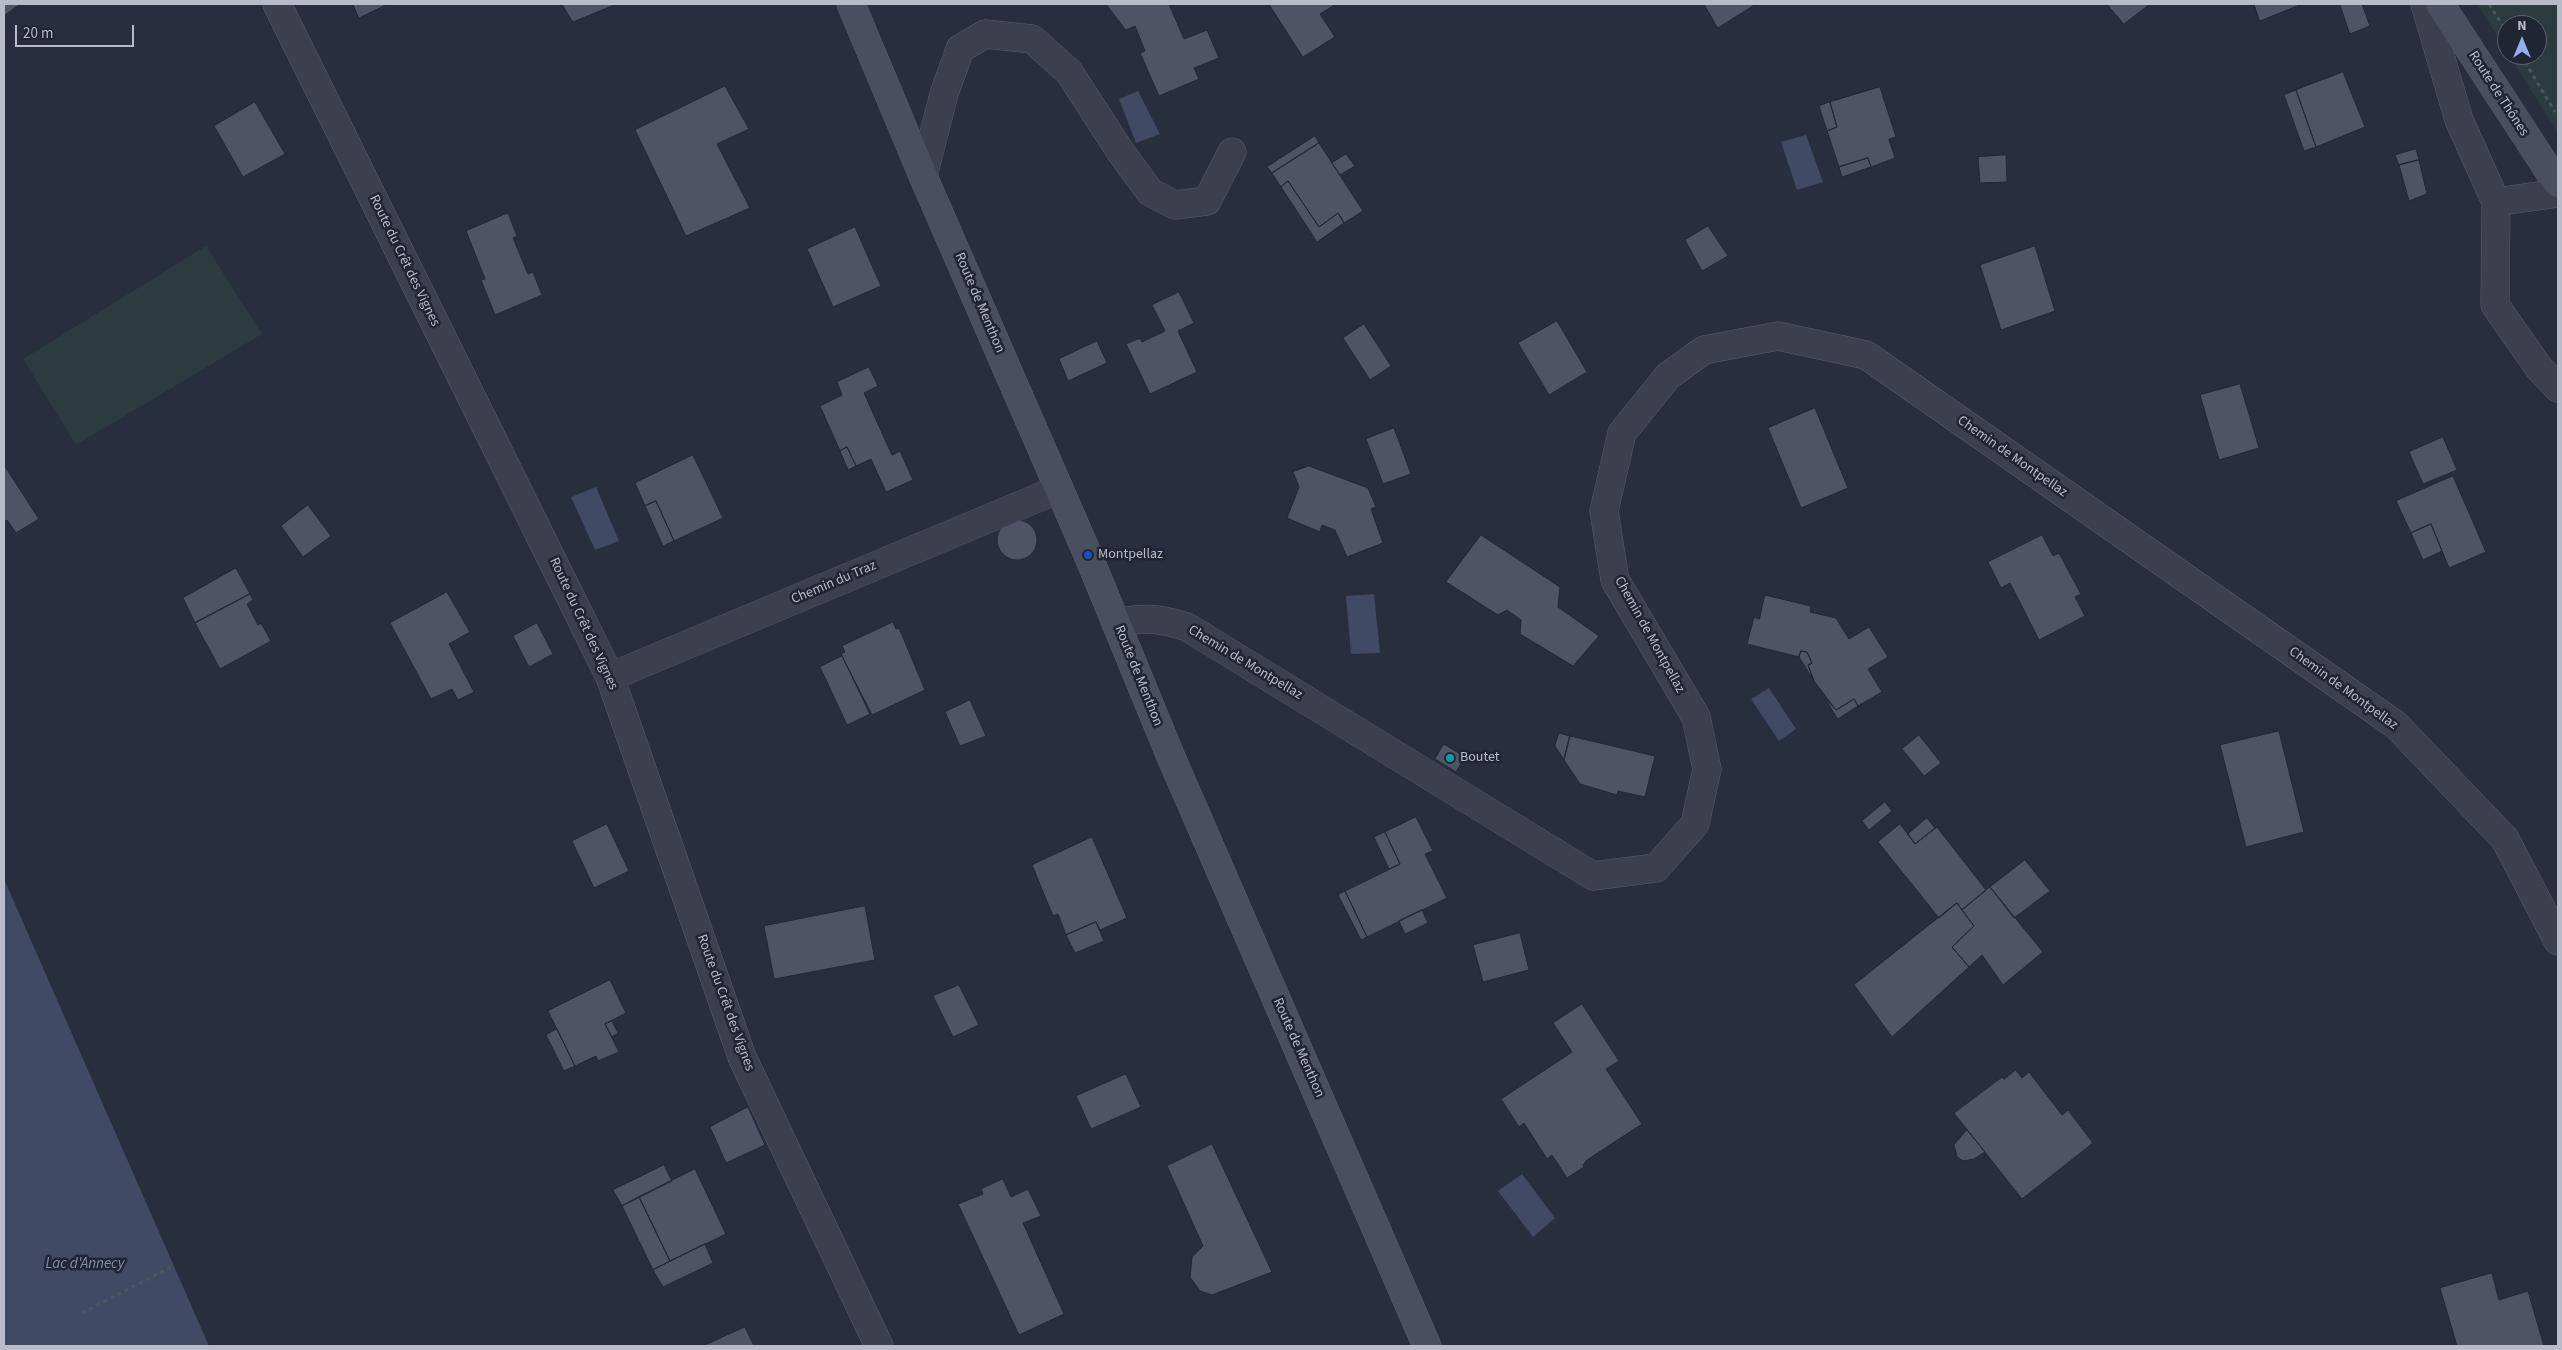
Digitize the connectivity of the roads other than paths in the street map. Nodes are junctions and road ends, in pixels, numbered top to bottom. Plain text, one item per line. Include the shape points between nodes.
1 (277, 4) edge
2 (851, 4) edge
3 (2425, 4) edge
4 (2440, 4) edge
5 (1232, 152) dead end
6 (923, 176) junction
7 (2558, 183) edge
8 (2558, 193) edge
9 (2496, 202) junction
10 (2558, 388) edge
11 (1059, 489) junction
12 (1116, 623) junction
13 (610, 677) junction
14 (2558, 941) edge
15 (879, 1346) edge
16 (1428, 1346) edge

1 - 13 street, Route du Crêt des Vignes
2 - 6 main road, Route de Menthon
3 - 9 street via 2459,120
4 - 7 main road, Route de Thônes
5 - 6 street via 1207,201 1175,205 1150,192 1069,72 1032,39 985,34 960,49 944,94
6 - 11 main road, Route de Menthon
8 - 9 street
9 - 10 street via 2495,305 2539,368
11 - 12 main road, Route de Menthon
11 - 13 street, Chemin du Traz
12 - 14 street, Chemin de Montpellaz via 1142,618 1165,619 1187,627 1593,876 1656,868 1695,824 1708,769 1696,717 1615,580 1604,511 1622,433 1668,376 1704,350 1778,336 1866,355 2396,725 2505,840
12 - 16 main road, Route de Menthon via 1171,757
13 - 15 street, Route du Crêt des Vignes via 742,1057

